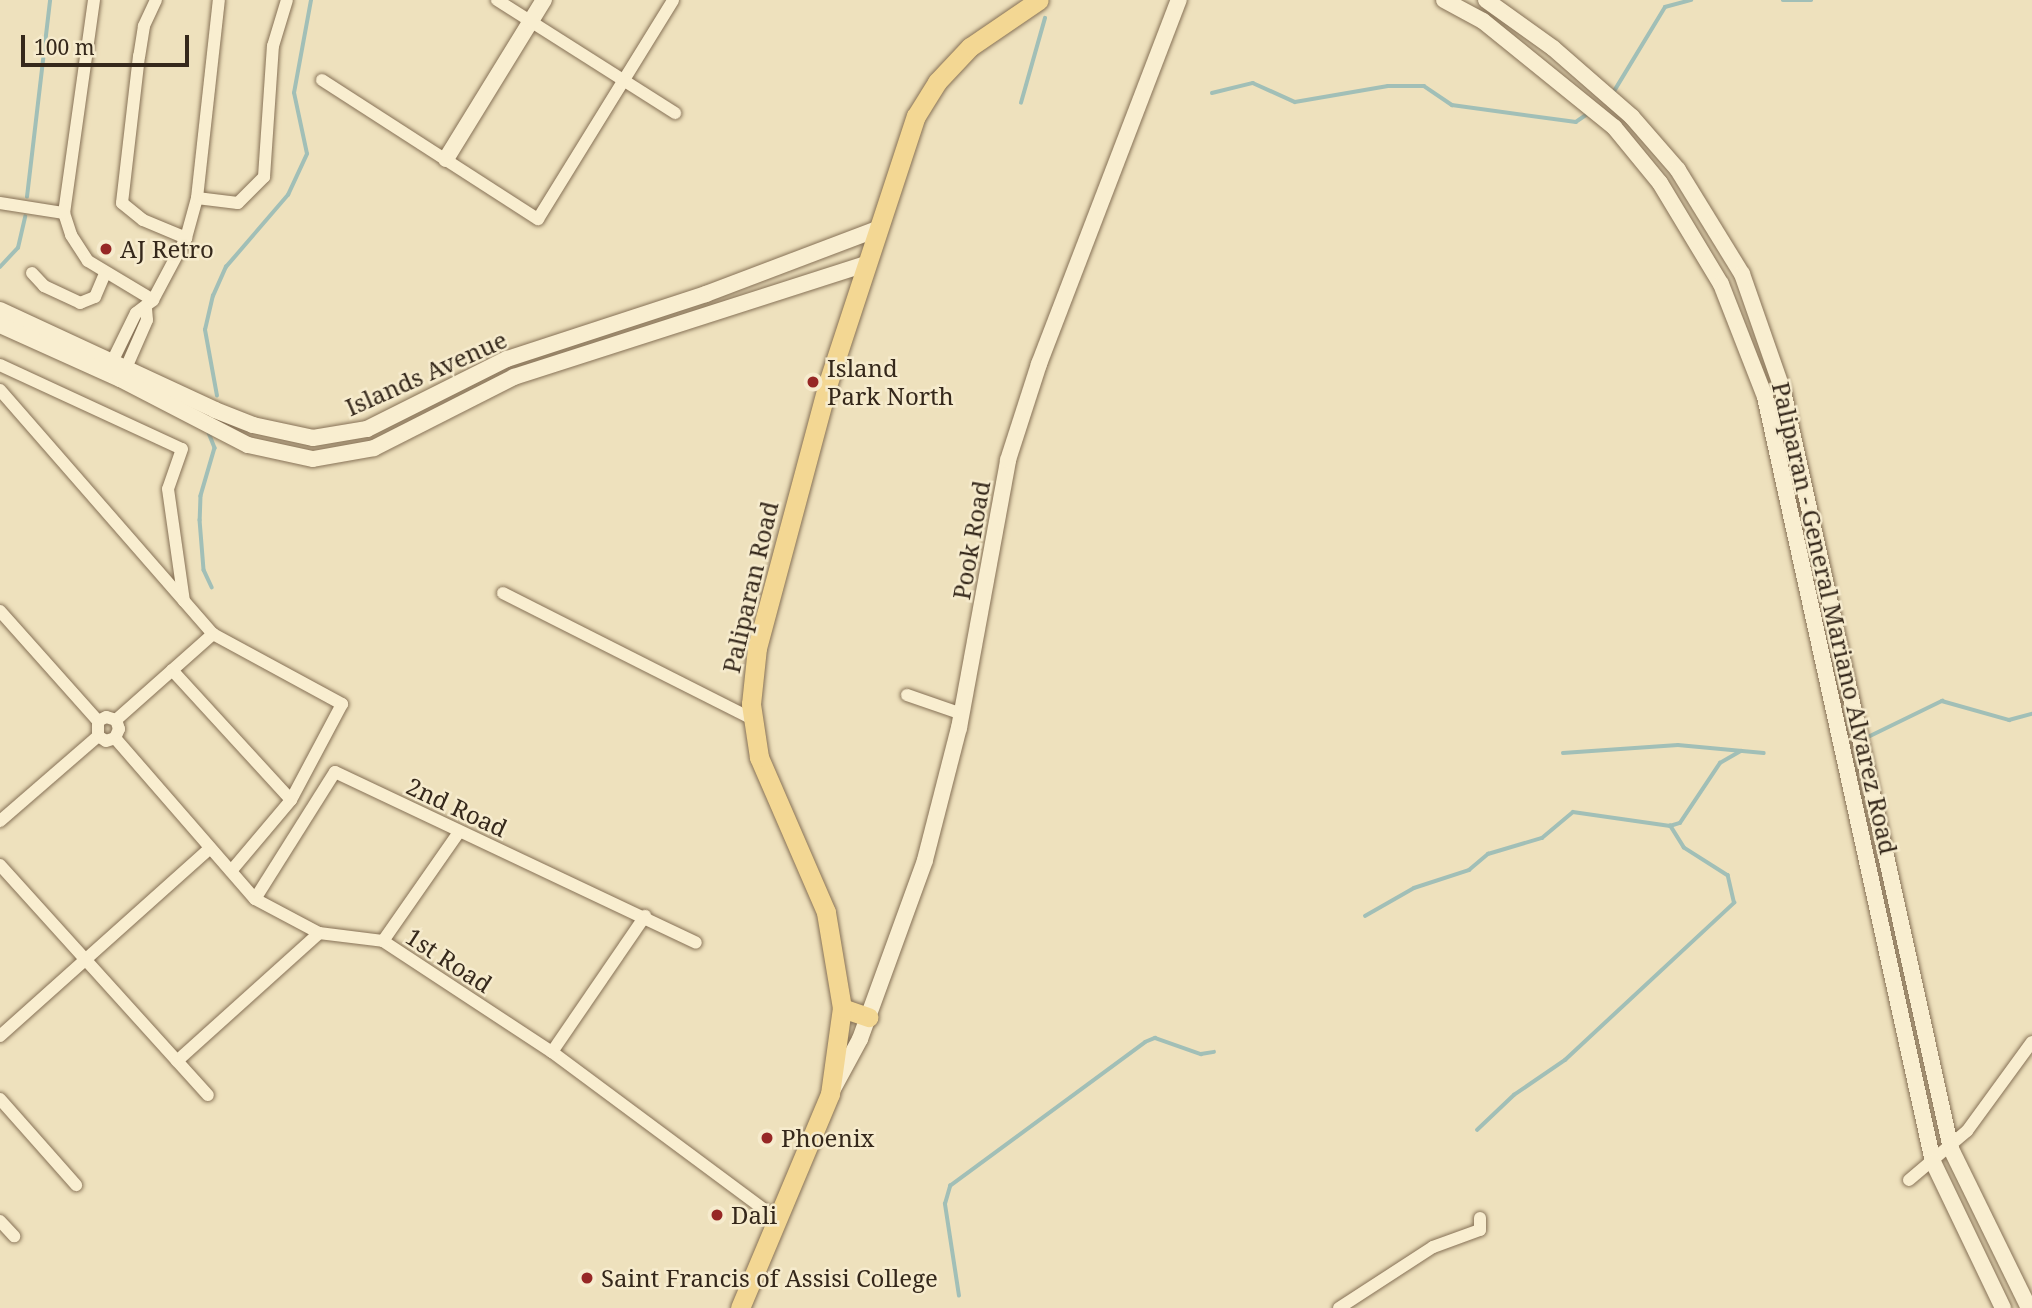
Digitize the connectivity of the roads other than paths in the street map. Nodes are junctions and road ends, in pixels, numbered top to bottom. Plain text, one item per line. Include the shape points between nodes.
1 (94, 0) edge
2 (156, 0) edge
3 (219, 0) edge
4 (287, 0) edge
5 (497, 0) edge
6 (544, 0) edge
7 (673, 0) edge
8 (1040, 0) edge
9 (1179, 0) edge
10 (1444, 0) edge
11 (1486, 0) edge
12 (531, 21) junction
13 (625, 79) junction
14 (322, 80) dead end
15 (675, 113) dead end
16 (446, 159) junction
17 (197, 198) junction
18 (0, 203) edge
19 (64, 212) junction
20 (877, 229) junction
21 (186, 238) junction
22 (866, 264) junction
23 (32, 273) dead end
24 (105, 274) junction
25 (149, 304) junction
26 (0, 310) edge
27 (0, 326) edge
28 (0, 365) edge
29 (116, 371) junction
30 (0, 390) edge
31 (503, 593) dead end
32 (185, 601) junction
33 (0, 611) edge
34 (213, 634) junction
35 (172, 670) junction
36 (906, 695) dead end
37 (962, 715) junction
38 (752, 719) junction
39 (116, 720) junction
40 (97, 722) junction
41 (98, 736) junction
42 (116, 738) junction
43 (291, 800) junction
44 (0, 821) edge
45 (459, 832) junction
46 (210, 848) junction
47 (0, 865) edge
48 (231, 871) junction
49 (255, 899) junction
50 (645, 916) junction
51 (319, 933) junction
52 (383, 942) junction
53 (696, 943) dead end
54 (86, 960) junction
55 (842, 1008) junction
56 (868, 1017) junction
57 (0, 1036) edge
58 (2032, 1041) edge
59 (552, 1052) junction
60 (177, 1061) junction
61 (830, 1094) junction
62 (208, 1095) dead end
63 (0, 1099) edge
64 (1951, 1149) junction
65 (1933, 1162) junction
66 (1909, 1180) dead end
67 (76, 1185) dead end
68 (1480, 1218) dead end
69 (777, 1219) junction
70 (0, 1221) edge
71 (14, 1236) dead end
72 (740, 1308) edge
73 (1339, 1308) edge
74 (2003, 1308) edge
75 (2029, 1308) edge

1 - 19 street
2 - 21 street via 140,46 122,203 143,220
3 - 17 street
4 - 17 street via 273,46 264,177 238,203
5 - 12 street
6 - 12 street
7 - 13 street
8 - 20 main road, Paliparan Road via 986,33 937,82 916,116
9 - 37 street, Pook Road via 1039,364 1009,460
10 - 65 street, Paliparan - General Mariano Alvarez Road via 1483,21 1614,127 1661,183 1721,284 1765,397
11 - 64 street, Paliparan - General Mariano Alvarez Road via 1553,48 1632,117 1678,170 1742,274 1783,391
12 - 13 street
12 - 16 street
13 - 15 street
13 - 16 street via 538,219
14 - 16 street
17 - 21 street
18 - 19 street
19 - 24 street via 79,249
20 - 22 main road, Paliparan Road
20 - 29 street, Islands Avenue via 706,295 507,359 367,429 342,435 313,438 253,425
21 - 25 street
22 - 29 street, Islands Avenue via 514,377 374,448 346,455 313,458 248,445
22 - 38 main road, Paliparan Road via 827,386 757,648
23 - 24 street via 44,286 80,303 95,297
24 - 25 street
25 - 29 street via 147,320
26 - 29 street, Islands Avenue
27 - 29 street, Islands Avenue
28 - 32 street via 182,449 168,489
30 - 32 street
31 - 38 street
32 - 34 street
33 - 40 street
34 - 35 street
34 - 43 street via 342,704
35 - 39 street
35 - 43 street
36 - 37 street
37 - 56 street, Pook Road via 918,885
38 - 55 main road, Paliparan Road via 770,789 826,912
39 - 40 street via 106,717
39 - 42 street
40 - 41 street
41 - 42 street via 106,741
41 - 44 street
42 - 46 street, 1st Road
43 - 48 street
45 - 49 street, 2nd Road via 335,772
45 - 50 street, 2nd Road
45 - 52 street
46 - 48 street, 1st Road
46 - 54 street
47 - 54 street
48 - 49 street, 1st Road
49 - 51 street, 1st Road
50 - 53 street, 2nd Road
50 - 59 street
51 - 52 street, 1st Road
51 - 60 street
52 - 59 street, 1st Road
54 - 57 street
54 - 60 street
55 - 56 main road
55 - 61 main road, Paliparan Road
56 - 61 street, Pook Road
58 - 64 street
59 - 69 street, 1st Road
60 - 62 street
61 - 69 main road, Paliparan Road
63 - 67 street
64 - 65 street
64 - 75 street, Paliparan - General Mariano Alvarez Road
65 - 66 street
65 - 74 street, Paliparan - General Mariano Alvarez Road
68 - 73 street via 1480,1230 1433,1247
69 - 72 main road, Paliparan Road
70 - 71 street

